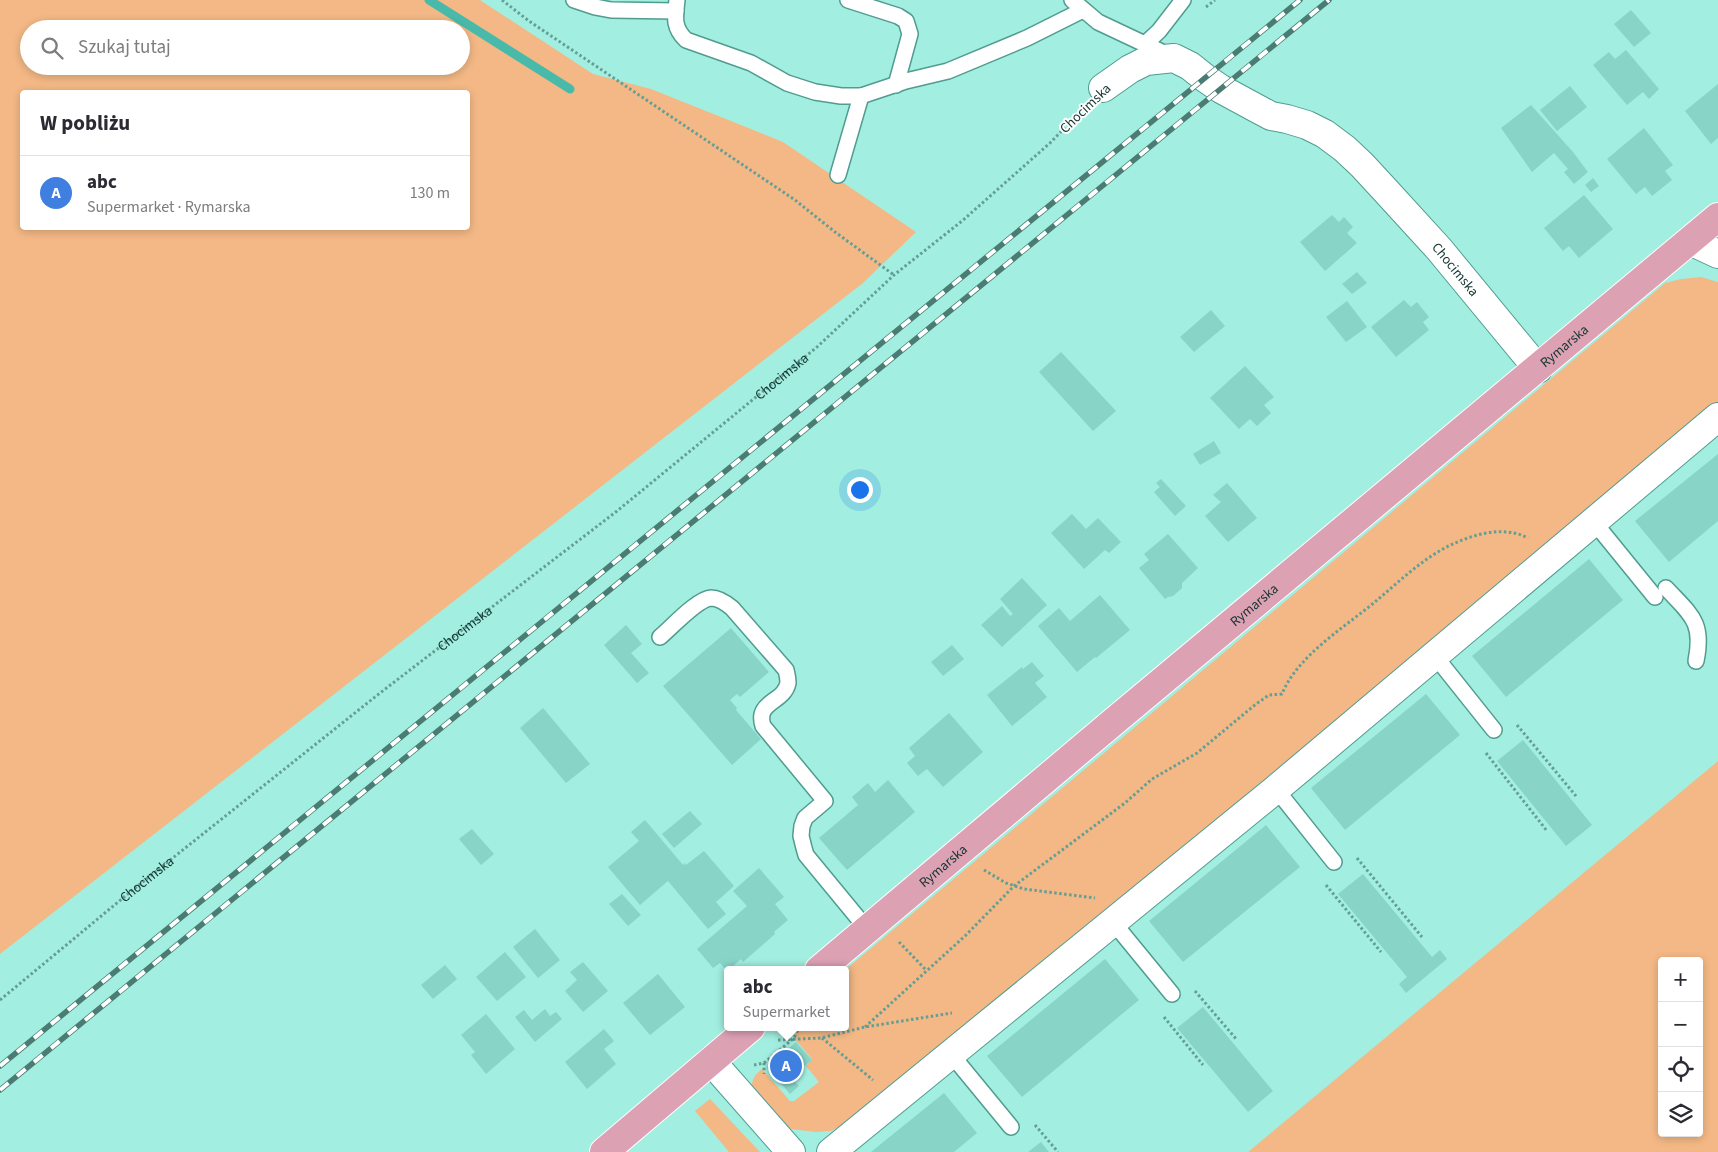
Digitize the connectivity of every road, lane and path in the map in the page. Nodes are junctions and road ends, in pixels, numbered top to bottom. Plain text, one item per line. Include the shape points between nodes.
1 (502, 0) edge
2 (574, 0) edge
3 (848, 0) edge
4 (1184, 0) edge
5 (676, 5) edge
6 (1078, 5) edge
7 (1145, 44) junction
8 (1174, 58) junction
9 (896, 85) junction
10 (1103, 88) joint
11 (860, 96) junction
12 (838, 175) dead end
13 (1718, 218) edge
14 (1690, 241) junction
15 (1718, 254) edge
16 (894, 275) junction
17 (1538, 369) junction
18 (1718, 418) edge
19 (1594, 522) junction
20 (1552, 557) junction
21 (660, 637) dead end
22 (1435, 656) junction
23 (1696, 661) dead end
24 (1515, 723) dead end
25 (1494, 730) dead end
26 (1482, 749) dead end
27 (1276, 789) junction
28 (1576, 796) dead end
29 (1547, 831) dead end
30 (1353, 854) dead end
31 (954, 856) junction
32 (1334, 862) dead end
33 (1322, 881) dead end
34 (1014, 886) junction
35 (1122, 914) junction
36 (867, 929) junction
37 (894, 936) dead end
38 (1422, 937) dead end
39 (1381, 952) dead end
40 (824, 966) edge
41 (926, 970) junction
42 (1192, 987) dead end
43 (1172, 994) dead end
44 (0, 1000) edge
45 (1160, 1013) dead end
46 (993, 1020) junction
47 (864, 1027) junction
48 (797, 1031) edge
49 (848, 1031) edge
50 (849, 1031) edge
51 (760, 1034) edge
52 (794, 1038) junction
53 (821, 1038) junction
54 (1237, 1040) dead end
55 (951, 1054) junction
56 (711, 1061) junction
57 (764, 1063) dead end
58 (1203, 1065) dead end
59 (897, 1099) junction
60 (1033, 1123) dead end
61 (1011, 1127) dead end
62 (604, 1152) edge
63 (791, 1152) edge
64 (831, 1152) edge
65 (1058, 1152) edge

1 - 16 path via 795,200
2 - 5 lane via 611,10
3 - 9 lane via 906,21 910,34
4 - 7 lane
5 - 11 lane via 676,26 686,40 815,92
6 - 7 lane via 1098,22
6 - 9 lane via 1027,38 948,71
7 - 8 lane
8 - 10 street, Chocimska via 1146,61
8 - 17 street, Chocimska via 1256,108 1272,116 1307,125 1345,148 1439,249
9 - 11 lane
10 - 16 path, Chocimska via 1050,143 962,221
11 - 12 lane
13 - 14 main road, Rymarska
14 - 15 street
14 - 17 main road, Rymarska
16 - 44 path, Chocimska via 817,346 617,511 380,693
17 - 31 main road, Rymarska
18 - 19 street
19 - 20 street
19 - 23 lane via 1661,593 1692,616 1699,632
20 - 22 street
20 - 34 path via 1532,540 1513,533 1494,532 1470,537 1436,553 1315,650 1286,683 1282,694 1269,695 1256,704 1196,753 1152,779
21 - 36 lane via 700,602 710,598 721,600 732,608 786,670 788,682 784,692 763,710 760,718 763,726 825,801 805,818 802,826 806,855
22 - 25 lane
22 - 27 street
24 - 28 path
26 - 29 path
27 - 32 lane
27 - 35 street
30 - 38 path
31 - 34 path
31 - 36 main road, Rymarska
33 - 39 path
34 - 35 path via 1115,900
34 - 41 path
35 - 43 lane
35 - 46 street
36 - 40 main road, Rymarska
37 - 41 path
41 - 47 path
42 - 54 path
45 - 58 path
46 - 47 path via 969,1012
46 - 55 street
47 - 50 path
48 - 52 path
49 - 53 path
51 - 52 path
51 - 56 main road
52 - 53 path
52 - 57 path
53 - 59 path
55 - 59 street
55 - 61 lane
56 - 62 main road
56 - 63 street
59 - 64 street
60 - 65 path

